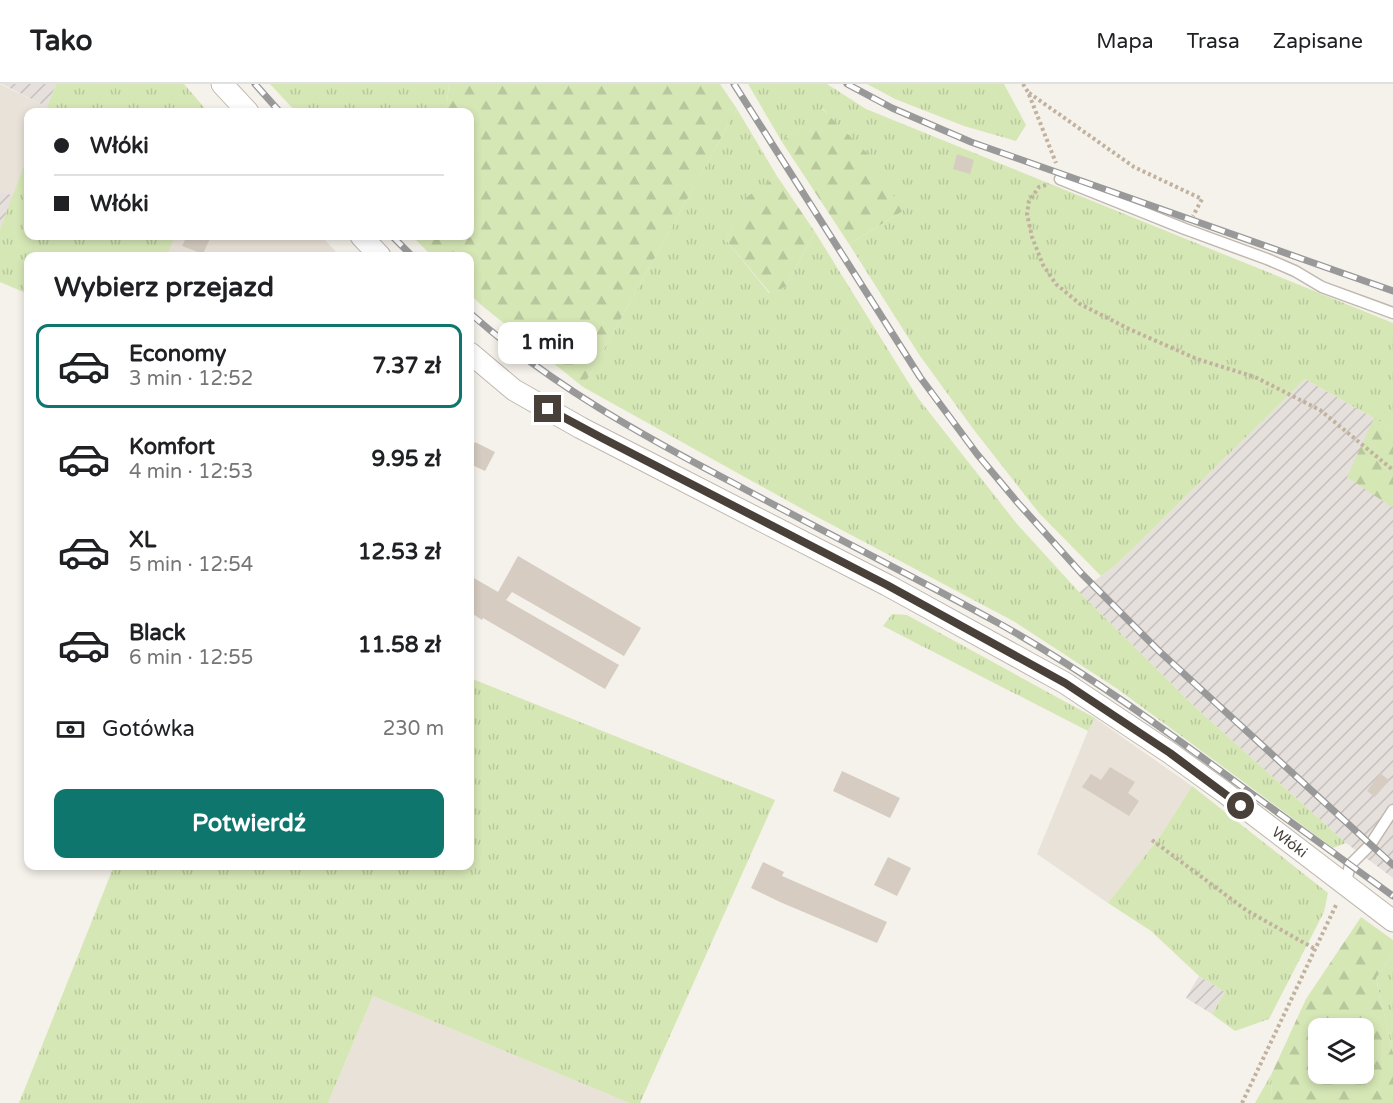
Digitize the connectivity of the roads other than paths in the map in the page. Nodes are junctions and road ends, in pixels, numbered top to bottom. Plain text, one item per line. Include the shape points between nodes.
1 (222, 84) edge
2 (244, 108) edge
3 (1060, 179) road end
4 (365, 240) edge
5 (376, 252) edge
6 (1393, 313) edge
7 (474, 356) edge
8 (1393, 810) edge
9 (1345, 886) junction
10 (1393, 921) edge

1 - 2 street
3 - 6 lane via 1267,259 1322,287
4 - 5 street
7 - 9 street, Włóki via 514,390 1065,683 1224,792
8 - 9 lane via 1350,865
9 - 10 street, Włóki

